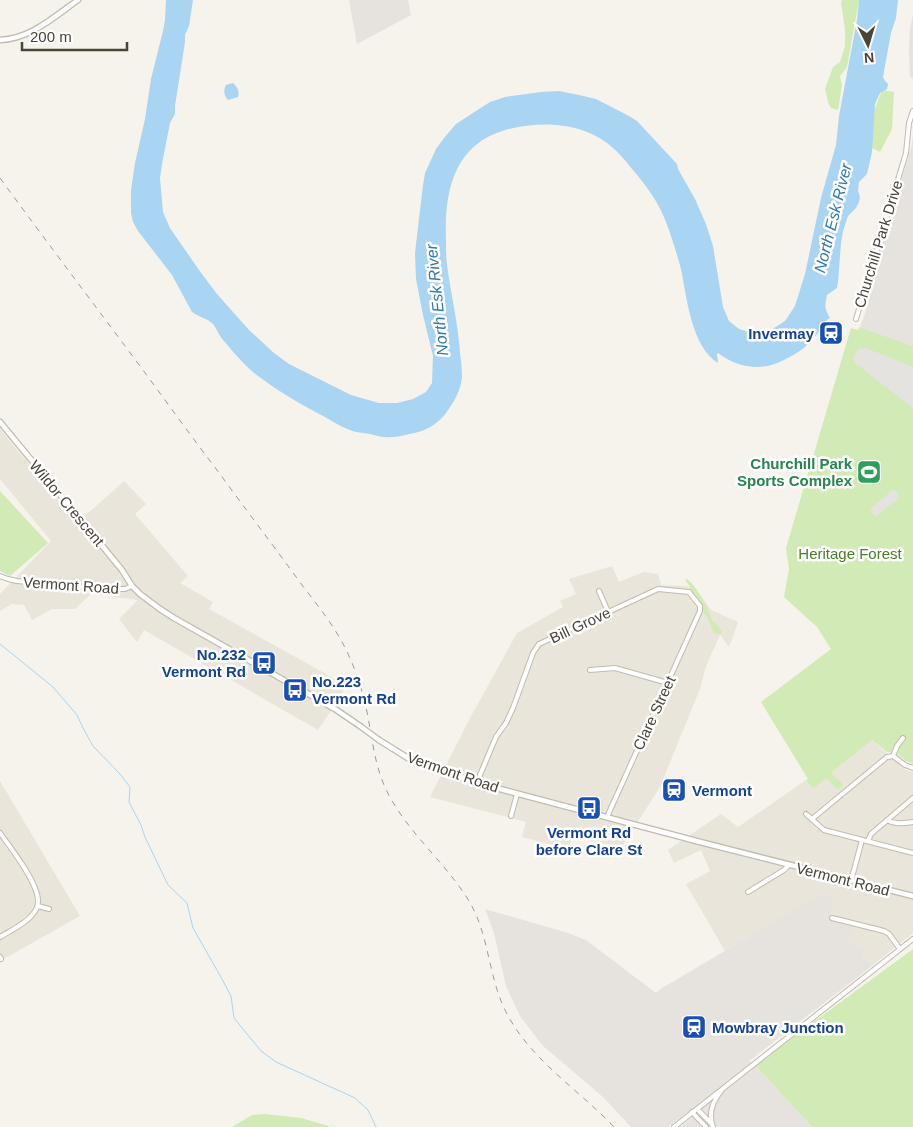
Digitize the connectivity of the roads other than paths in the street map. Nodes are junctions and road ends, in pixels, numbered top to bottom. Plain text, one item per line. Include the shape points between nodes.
1 (78, 0) edge
2 (0, 40) edge
3 (913, 111) edge
4 (856, 319) dead end
5 (0, 422) edge
6 (0, 576) edge
7 (132, 586) junction
8 (599, 591) dead end
9 (701, 608) joint
10 (608, 612) junction
11 (590, 670) dead end
12 (668, 683) junction
13 (903, 738) dead end
14 (892, 756) junction
15 (913, 768) edge
16 (477, 782) junction
17 (517, 794) junction
18 (913, 798) edge
19 (806, 814) dead end
20 (511, 816) dead end
21 (607, 817) junction
22 (812, 819) junction
23 (887, 820) junction
24 (913, 822) edge
25 (0, 834) edge
26 (862, 840) junction
27 (868, 841) junction
28 (913, 853) edge
29 (789, 865) junction
30 (851, 880) junction
31 (748, 892) dead end
32 (913, 896) edge
33 (38, 906) junction
34 (48, 909) dead end
35 (832, 918) dead end
36 (0, 937) edge
37 (913, 939) edge
38 (900, 949) junction
39 (724, 1087) junction
40 (697, 1108) junction
41 (692, 1112) junction
42 (711, 1124) edge
43 (674, 1127) edge
44 (706, 1127) edge

1 - 2 street via 27,34
3 - 4 street, Churchill Park Drive via 906,153
5 - 7 street, Wildor Crescent
6 - 7 street, Vermont Road via 111,589
7 - 16 street, Vermont Road, bridge via 160,609 335,709 411,760
8 - 10 street
9 - 10 street, Bill Grove via 690,592 662,589
9 - 12 street, Clare Street
10 - 16 street, Bill Grove via 535,648 509,717 496,737
11 - 12 street via 615,668
12 - 21 street, Clare Street
13 - 14 street
14 - 15 street
14 - 22 street
16 - 17 street, Vermont Road
17 - 20 street
17 - 21 street, Vermont Road
18 - 23 street
19 - 22 street
21 - 29 street, Vermont Road
22 - 26 street via 824,830
23 - 24 street
23 - 27 street
25 - 33 street via 35,888
26 - 27 street
26 - 30 street
27 - 28 street
29 - 30 street, Vermont Road
29 - 31 street
30 - 32 street, Vermont Road
33 - 34 street
33 - 36 street via 32,916
35 - 38 street via 884,931
37 - 38 street
38 - 39 street
39 - 40 street
39 - 42 street via 712,1105
40 - 41 street
40 - 42 street
41 - 43 street
41 - 44 street
42 - 44 street

